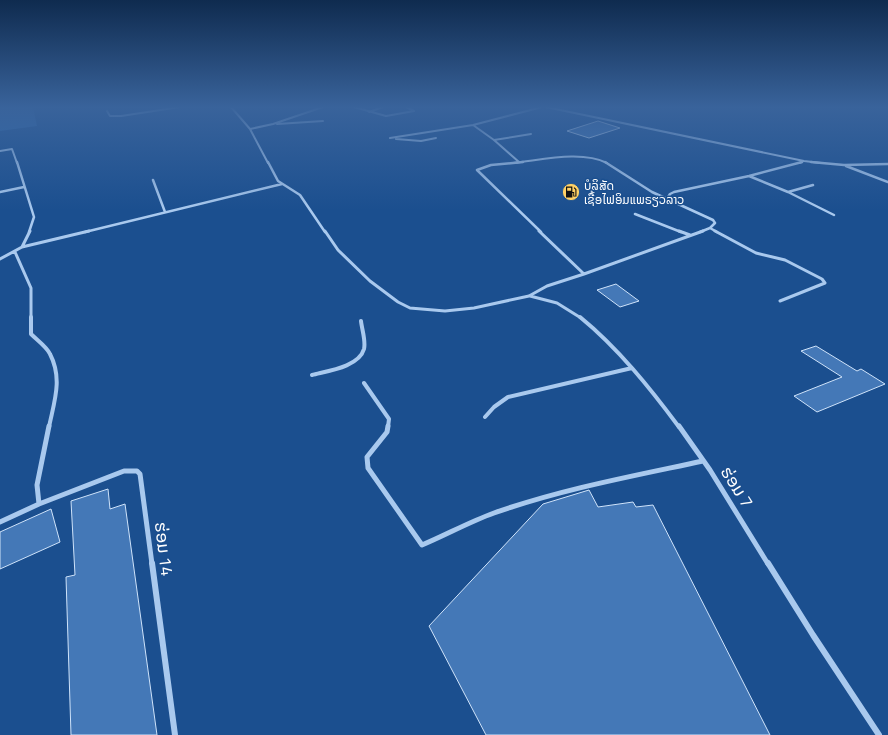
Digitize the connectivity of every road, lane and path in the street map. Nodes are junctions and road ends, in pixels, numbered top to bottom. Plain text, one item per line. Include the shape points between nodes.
1 (257, 141) edge
2 (416, 141) edge
3 (427, 141) edge
4 (495, 141) edge
5 (710, 141) edge
6 (0, 151) edge
7 (804, 161) junction
8 (519, 162) junction
9 (888, 164) edge
10 (844, 165) junction
11 (748, 176) junction
12 (153, 180) dead end
13 (888, 182) edge
14 (282, 184) junction
15 (813, 185) dead end
16 (24, 187) junction
17 (0, 192) edge
18 (788, 192) junction
19 (667, 199) junction
20 (165, 212) junction
21 (635, 214) dead end
22 (834, 215) dead end
23 (710, 228) junction
24 (690, 235) junction
25 (22, 247) junction
26 (15, 252) junction
27 (0, 259) edge
28 (584, 274) junction
29 (529, 296) junction
30 (780, 301) dead end
31 (360, 321) dead end
32 (632, 368) junction
33 (312, 375) dead end
34 (364, 383) dead end
35 (485, 417) dead end
36 (703, 461) junction
37 (39, 504) junction
38 (0, 522) edge
39 (175, 735) edge
40 (879, 735) edge

1 - 14 street
2 - 3 street
4 - 8 street
5 - 7 street
6 - 16 street via 12,149
7 - 10 street
7 - 11 street
8 - 19 street via 583,156 595,158
8 - 28 street via 491,165 477,170
9 - 10 street
10 - 13 street
11 - 18 street
11 - 19 street via 674,192
12 - 20 street
14 - 20 street
14 - 29 street via 300,195 338,250 358,271 398,302 410,308 445,311 474,308
15 - 18 street
16 - 17 street
16 - 25 street via 34,217
18 - 22 street
19 - 23 street via 713,220
20 - 25 street
21 - 24 street
23 - 24 street
23 - 30 street via 756,253 785,260 813,274 824,283
24 - 28 street
25 - 26 street
26 - 27 street
26 - 37 street via 31,288 31,334 50,353 58,385 37,485
28 - 29 street via 547,286
29 - 32 street, ຮ່ອມ 7 via 553,301 568,309 592,328
31 - 33 street via 364,348 362,355 342,367
32 - 35 street via 508,397
32 - 36 street, ຮ່ອມ 7 via 669,413
34 - 36 street via 389,419 387,432 367,457 368,468 422,546 493,514 544,498
36 - 40 street, ຮ່ອມ 7
37 - 38 street
37 - 39 street, ຮ່ອມ 14 via 124,471 137,471 140,474

